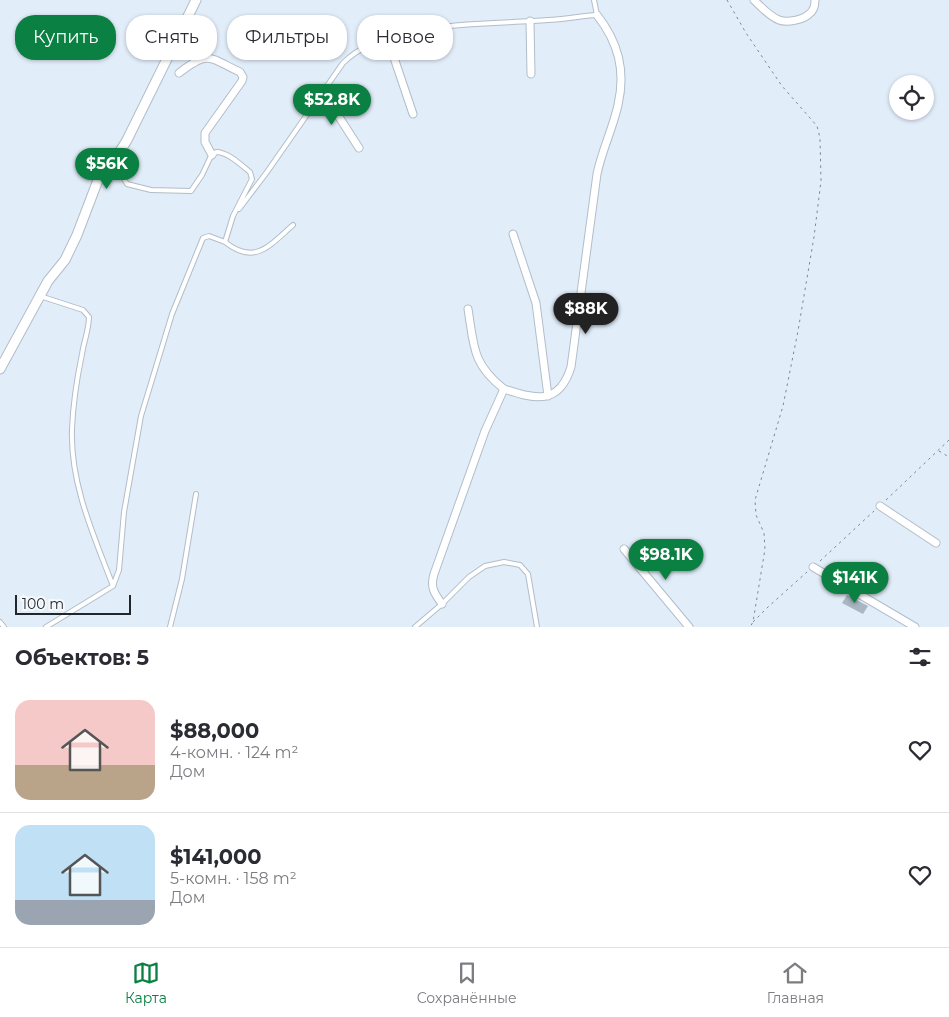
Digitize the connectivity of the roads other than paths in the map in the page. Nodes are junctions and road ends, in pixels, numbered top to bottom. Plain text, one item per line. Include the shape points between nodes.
1 (196, 0) edge
2 (594, 0) edge
3 (754, 0) edge
4 (815, 0) edge
5 (597, 14) junction
6 (530, 21) junction
7 (453, 27) edge
8 (357, 51) edge
9 (395, 60) edge
10 (179, 73) dead end
11 (532, 74) dead end
12 (322, 92) junction
13 (413, 114) dead end
14 (359, 148) dead end
15 (212, 155) junction
16 (114, 161) junction
17 (233, 216) junction
18 (293, 225) dead end
19 (513, 234) dead end
20 (225, 242) junction
21 (40, 296) junction
22 (468, 309) dead end
23 (0, 369) edge
24 (504, 389) junction
25 (548, 396) junction
26 (196, 494) dead end
27 (880, 506) road end
28 (936, 543) dead end
29 (624, 549) dead end
30 (814, 567) road end
31 (113, 586) junction
32 (442, 604) junction
33 (0, 622) edge
34 (4, 627) edge
35 (46, 627) edge
36 (170, 627) edge
37 (415, 627) edge
38 (537, 627) edge
39 (689, 627) edge
40 (915, 627) edge

1 - 16 street
2 - 5 lane
3 - 4 street via 772,16 788,21 809,15
5 - 6 lane
5 - 25 street via 612,36 617,51 620,95 597,174 570,367 560,388
6 - 7 lane
6 - 11 street
8 - 12 lane via 343,62
9 - 13 street
10 - 15 street via 205,57 242,74 242,81 206,133 205,142
12 - 14 street
12 - 17 lane
15 - 16 lane via 191,191 151,190 128,184
15 - 17 lane via 223,153 252,174
16 - 21 street via 98,180 65,260 48,280
17 - 20 lane
18 - 20 lane via 265,248 252,253 237,251
19 - 25 street via 536,304
20 - 31 lane via 209,236 203,238 172,314 141,416 124,512 119,570
21 - 23 street
21 - 31 lane via 83,310 89,317 77,381 73,456 82,499
22 - 24 street via 477,357 485,373
24 - 25 street via 534,398
24 - 32 street via 485,430 432,580 433,592
26 - 36 lane via 182,579
27 - 28 street
29 - 39 street
30 - 40 street
31 - 35 lane
32 - 37 lane
32 - 38 lane via 479,570 512,562 528,574
33 - 34 lane

